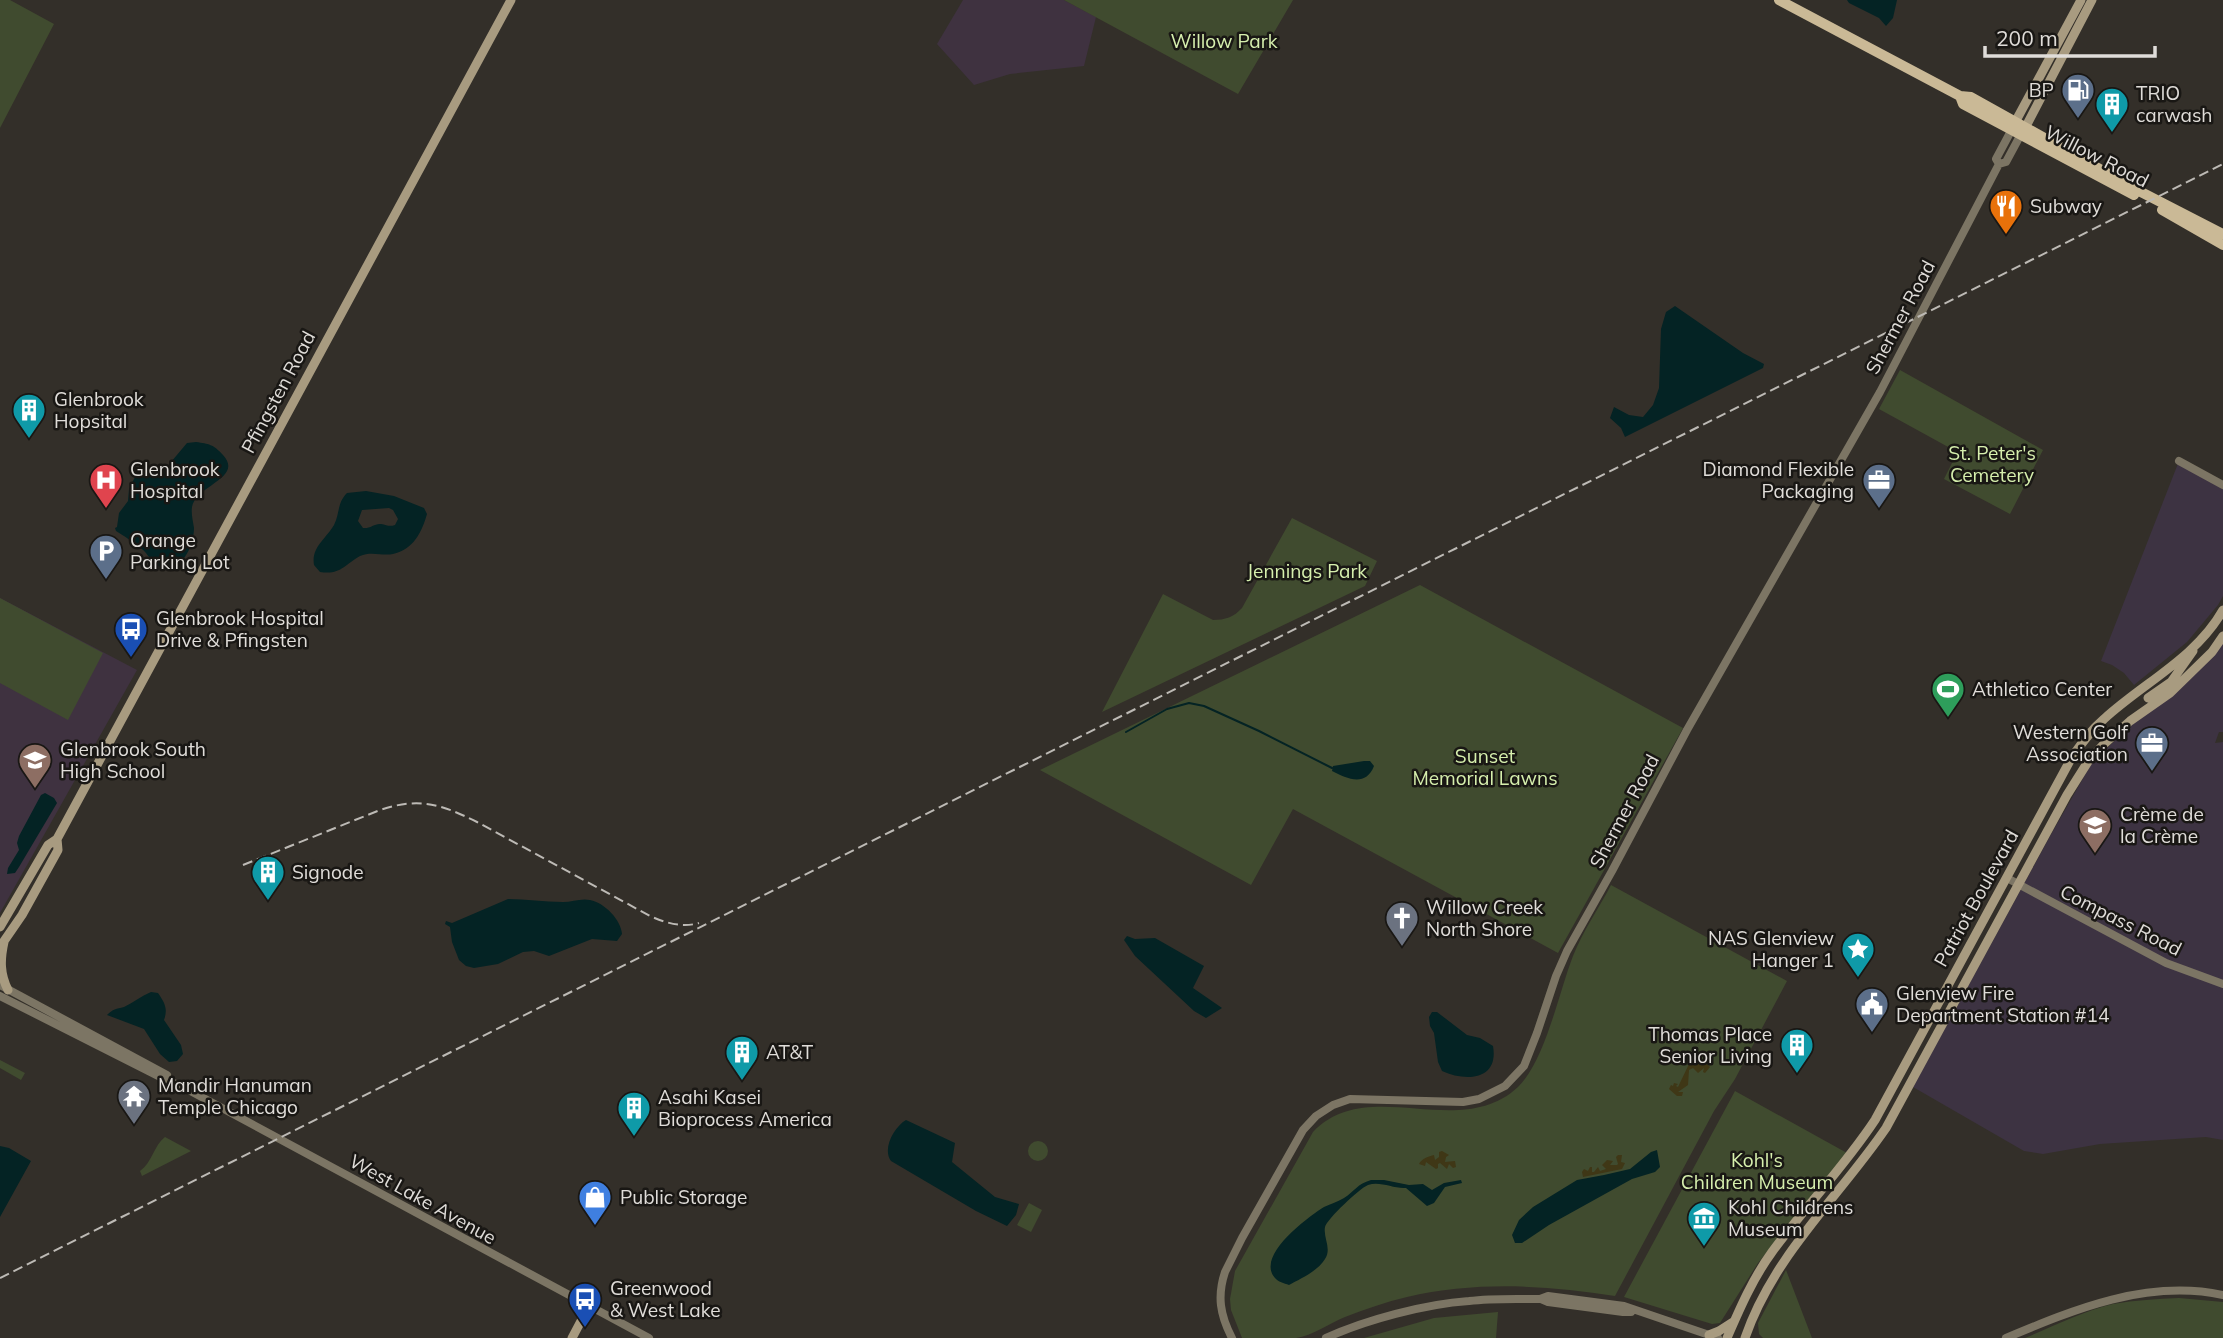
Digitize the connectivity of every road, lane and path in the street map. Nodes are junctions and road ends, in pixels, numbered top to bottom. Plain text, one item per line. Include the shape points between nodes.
1 (510, 0) edge
2 (1779, 0) edge
3 (2081, 0) edge
4 (2092, 0) edge
5 (2018, 129) junction
6 (2223, 234) edge
7 (2223, 245) edge
8 (2179, 461) dead end
9 (2223, 485) edge
10 (2223, 610) edge
11 (2223, 636) edge
12 (2202, 638) junction
13 (2134, 695) junction
14 (2151, 702) junction
15 (57, 839) junction
16 (2007, 878) junction
17 (2019, 885) junction
18 (0, 928) edge
19 (2, 945) edge
20 (2223, 984) edge
21 (3, 990) edge
22 (2223, 1295) edge
23 (589, 1306) junction
24 (1734, 1321) junction
25 (1749, 1325) junction
26 (1713, 1337) edge
27 (572, 1338) edge
28 (649, 1338) edge
29 (1232, 1338) edge
30 (1326, 1338) edge
31 (1727, 1338) edge
32 (1745, 1338) edge
33 (1755, 1338) edge
34 (2006, 1338) edge

1 - 15 main road, Pfingsten Road
2 - 5 main road, Willow Road via 1960,96 1971,97
3 - 5 main road, Shermer Road
4 - 5 main road, Shermer Road
5 - 6 main road, Willow Road
5 - 7 main road, Willow Road
5 - 29 street, Shermer Road via 1996,159 1999,164 1876,400 1567,951 1524,1066 1505,1086 1479,1099 1350,1099 1316,1116 1288,1154 1225,1272 1221,1308
8 - 9 street
10 - 12 main road, Patriot Boulevard
11 - 14 main road, Patriot Boulevard via 2179,685
12 - 13 main road, Patriot Boulevard
12 - 14 main road
13 - 14 main road
13 - 16 main road, Patriot Boulevard via 2093,730 2072,757
14 - 17 main road, Patriot Boulevard via 2090,760
15 - 18 main road, Pfingsten Road via 48,845
15 - 19 main road, Pfingsten Road via 58,850
16 - 17 street, Compass Road
16 - 24 main road, Patriot Boulevard via 1875,1120 1849,1159 1771,1253
17 - 20 street, Compass Road via 2166,963
17 - 25 main road, Patriot Boulevard via 1886,1128 1784,1259
19 - 21 main road
21 - 23 street, West Lake Avenue
22 - 34 street via 2173,1289 2126,1295 2068,1312
23 - 27 main road
23 - 28 street, West Lake Avenue
24 - 26 main road
24 - 31 main road, Patriot Boulevard
25 - 32 main road, Patriot Boulevard
25 - 33 main road
26 - 30 street via 1624,1306 1548,1296 1467,1301 1395,1315

